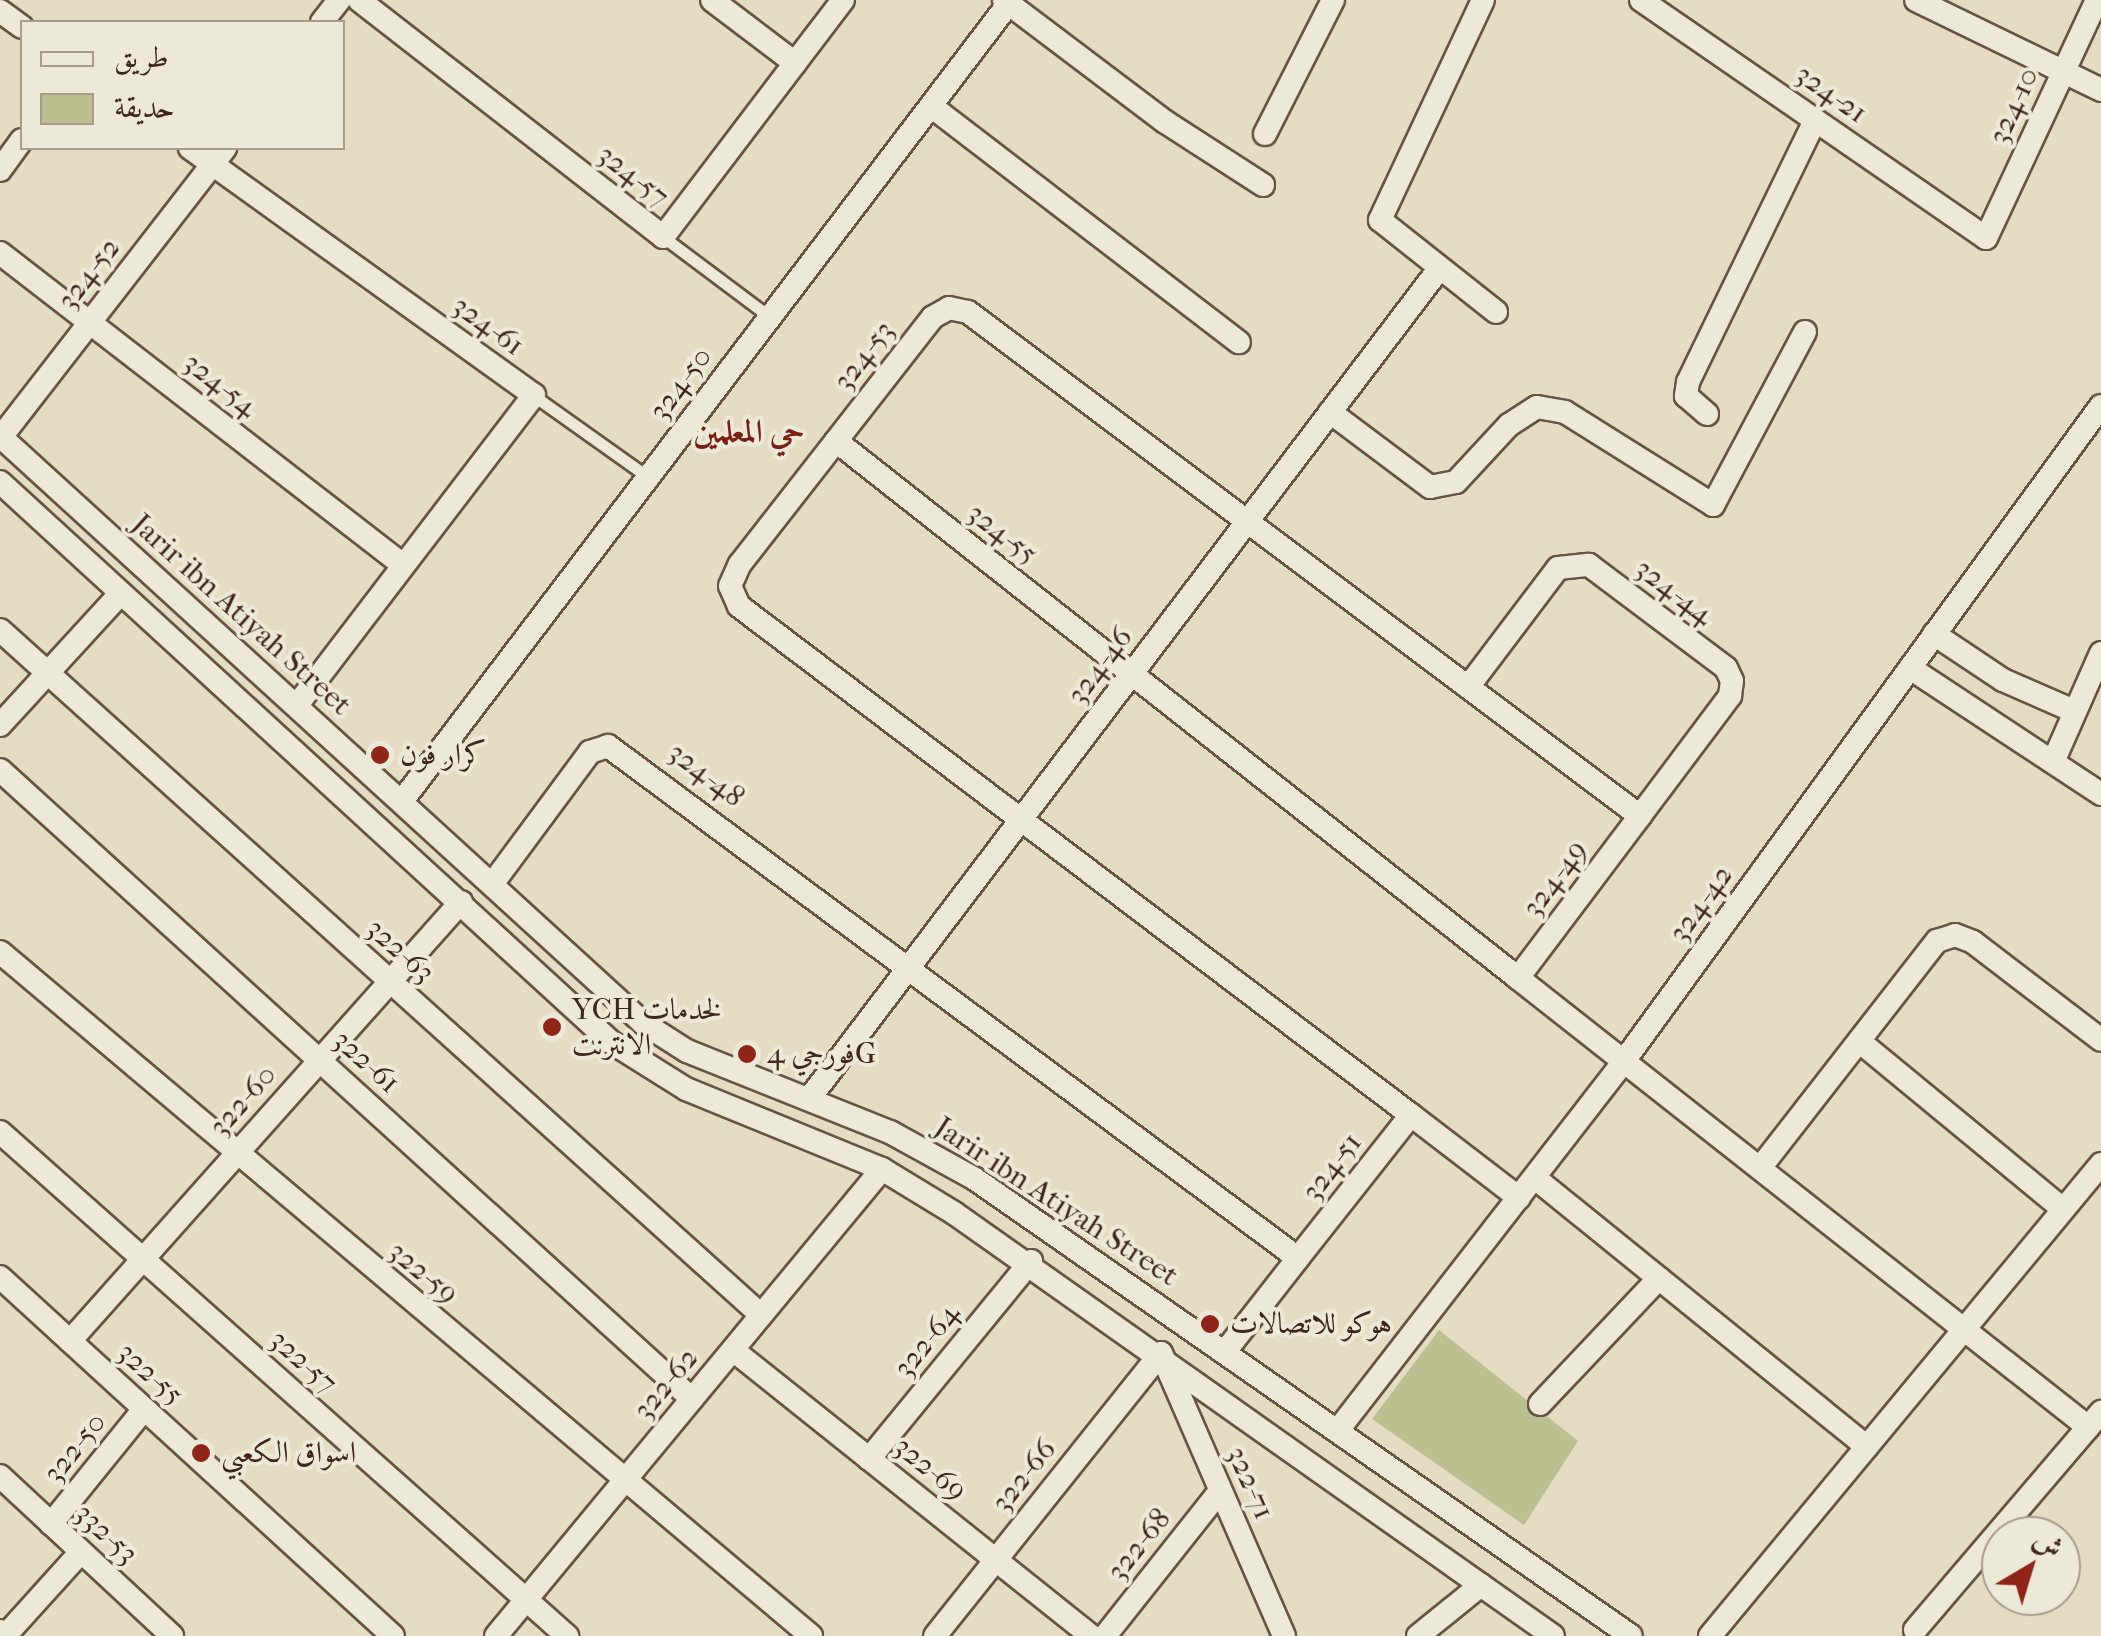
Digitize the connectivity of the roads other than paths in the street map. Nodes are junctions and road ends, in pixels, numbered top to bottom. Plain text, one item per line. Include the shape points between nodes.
1 (340, 0) edge
2 (359, 0) edge
3 (712, 0) edge
4 (843, 0) edge
5 (1333, 0) edge
6 (1483, 0) edge
7 (1641, 0) edge
8 (1916, 0) edge
9 (2097, 0) edge
10 (1006, 2) edge
11 (324, 20) edge
12 (795, 63) junction
13 (2064, 72) junction
14 (2101, 90) edge
15 (931, 106) junction
16 (1815, 120) junction
17 (1265, 134) dead end
18 (20, 143) edge
19 (219, 156) edge
20 (0, 170) edge
21 (1263, 184) dead end
22 (664, 237) junction
23 (1986, 238) joint
24 (0, 253) edge
25 (1439, 269) junction
26 (1496, 312) dead end
27 (770, 317) junction
28 (90, 322) junction
29 (1804, 332) dead end
30 (1239, 342) dead end
31 (534, 396) junction
32 (2101, 406) edge
33 (1330, 412) junction
34 (1707, 414) dead end
35 (0, 436) edge
36 (836, 442) junction
37 (648, 478) junction
38 (0, 482) edge
39 (1248, 520) junction
40 (403, 565) junction
41 (120, 594) junction
42 (197, 617) junction
43 (0, 630) edge
44 (1934, 634) junction
45 (179, 645) junction
46 (2101, 653) edge
47 (1910, 668) junction
48 (48, 673) junction
49 (1132, 674) junction
50 (1468, 688) junction
51 (297, 705) junction
52 (2074, 711) junction
53 (0, 725) edge
54 (2053, 762) junction
55 (0, 770) edge
56 (2101, 794) edge
57 (402, 801) junction
58 (1640, 816) junction
59 (1021, 820) junction
60 (493, 883) junction
61 (461, 902) junction
62 (0, 952) edge
63 (911, 966) junction
64 (1518, 978) junction
65 (596, 981) junction
66 (390, 982) junction
67 (572, 1006) junction
68 (2101, 1040) edge
69 (1859, 1041) junction
70 (320, 1060) junction
71 (1624, 1061) junction
72 (809, 1100) junction
73 (1410, 1115) junction
74 (0, 1132) edge
75 (237, 1154) junction
76 (2101, 1164) edge
77 (1760, 1168) junction
78 (882, 1169) junction
79 (1534, 1178) junction
80 (1519, 1198) junction
81 (2064, 1209) junction
82 (1298, 1258) junction
83 (142, 1260) junction
84 (1031, 1262) junction
85 (1109, 1270) junction
86 (0, 1277) edge
87 (1659, 1278) junction
88 (1086, 1300) junction
89 (761, 1315) junction
90 (1964, 1329) junction
91 (70, 1341) junction
92 (1226, 1349) junction
93 (732, 1350) junction
94 (1161, 1353) junction
95 (692, 1399) junction
96 (1540, 1404) dead end
97 (144, 1409) junction
98 (2095, 1419) edge
99 (1338, 1430) junction
100 (1867, 1447) junction
101 (869, 1459) junction
102 (0, 1476) edge
103 (623, 1482) junction
104 (1220, 1490) junction
105 (51, 1524) junction
106 (81, 1552) junction
107 (996, 1560) junction
108 (1481, 1585) junction
109 (526, 1600) junction
110 (1915, 1630) dead end
111 (3, 1634) edge
112 (172, 1636) edge
113 (392, 1636) edge
114 (496, 1636) edge
115 (567, 1636) edge
116 (811, 1636) edge
117 (935, 1636) edge
118 (1091, 1636) edge
119 (1104, 1636) edge
120 (1284, 1636) edge
121 (1418, 1636) edge
122 (1552, 1636) edge
123 (1631, 1636) edge
124 (1710, 1636) edge

1 - 11 street
2 - 22 street, 324-57
3 - 12 street
4 - 12 street, 324-57
5 - 17 street
6 - 25 street via 1380,220
7 - 16 street, 324-21
8 - 13 street
9 - 13 street, 324-10
10 - 15 street, 324-50
10 - 21 street via 1164,121
12 - 22 street, 324-57
13 - 14 street
13 - 23 street, 324-10
15 - 27 street, 324-50
15 - 30 street
16 - 23 street, 324-21
16 - 34 street via 1688,382 1686,396
18 - 20 street
19 - 28 street, 324-52
19 - 31 street, 324-61
22 - 27 lane
24 - 28 street, 324-54
25 - 26 street
25 - 33 street, 324-46
27 - 37 street, 324-50
28 - 35 street, 324-52
28 - 40 street, 324-54
29 - 33 street via 1713,506 1565,412 1537,407 1509,425 1456,482 1430,487
31 - 37 lane
31 - 40 street, 324-61
32 - 44 street, 324-42
33 - 39 street, 324-46
35 - 42 street, Jarir ibn Atiyah Street
36 - 39 street, 324-53 via 933,317 949,308 968,312
36 - 49 street, 324-55
36 - 59 street, 324-53 via 730,586 740,606
37 - 57 street, 324-50
38 - 41 street
39 - 49 street, 324-46
39 - 50 street
40 - 51 street, 324-61
41 - 45 street
41 - 48 street
42 - 45 street
42 - 51 street, Jarir ibn Atiyah Street
43 - 48 street, 322-63
44 - 47 street, 324-42
44 - 52 street via 2003,680
45 - 61 street
46 - 52 street
47 - 54 street
47 - 71 street, 324-42
48 - 53 street
48 - 66 street, 322-63
49 - 59 street, 324-46
49 - 64 street
50 - 58 street
50 - 58 street, 324-44 via 1558,568 1589,565 1726,668 1732,681 1730,696
51 - 57 street, Jarir ibn Atiyah Street
52 - 54 street
54 - 56 street
55 - 70 street, 322-61
57 - 60 street, Jarir ibn Atiyah Street
58 - 64 street, 324-49
59 - 63 street, 324-46
59 - 73 street
60 - 63 street, 324-48 via 590,752 608,746
60 - 65 street, Jarir ibn Atiyah Street
61 - 66 street, 322-60
61 - 67 street
62 - 75 street, 322-59
63 - 72 street, 324-46
63 - 82 street
64 - 71 street
65 - 67 street
65 - 72 street, Jarir ibn Atiyah Street via 687,1052
66 - 70 street, 322-60
66 - 89 street, 322-63
67 - 78 street via 623,1051 686,1088
68 - 69 street via 1955,935 1937,941
69 - 77 street
69 - 81 street
70 - 75 street, 322-60
70 - 95 street, 322-61
71 - 77 street
71 - 79 street, 324-42
72 - 85 street, Jarir ibn Atiyah Street via 890,1132 975,1179
73 - 80 street
73 - 82 street, 324-51
74 - 83 street, 322-57
75 - 83 street, 322-60
75 - 103 street, 322-59
76 - 81 street
77 - 90 street
78 - 84 street
78 - 89 street, 322-62
79 - 80 street, 324-42
79 - 87 street
80 - 99 street, 324-42
81 - 90 street
82 - 92 street, 324-51
83 - 91 street, 322-60
83 - 109 street, 322-57
84 - 88 street
84 - 101 street, 322-64
85 - 88 street
85 - 92 street, Jarir ibn Atiyah Street
86 - 91 street, 322-55
87 - 96 street
87 - 100 street
88 - 94 street
89 - 93 street, 322-62
90 - 98 street
90 - 100 street
91 - 97 street, 322-55
92 - 99 street, Jarir ibn Atiyah Street
93 - 95 street, 322-62
93 - 101 street, 322-69
94 - 104 street, 322-71
94 - 107 street, 322-66
94 - 108 street
95 - 103 street, 322-62
97 - 105 street, 322-50
97 - 113 street, 322-55
98 - 110 street
99 - 123 street, Jarir ibn Atiyah Street
100 - 124 street
101 - 107 street, 322-69
102 - 105 street, 332-53
103 - 109 street, 322-62
103 - 116 street, 322-59
104 - 119 street, 322-68
104 - 120 street, 322-71
105 - 106 street, 332-53
106 - 111 street
106 - 112 street, 332-53
107 - 117 street, 322-66
107 - 118 street, 322-69
108 - 121 street
108 - 122 street
109 - 114 street, 322-62
109 - 115 street, 322-57

